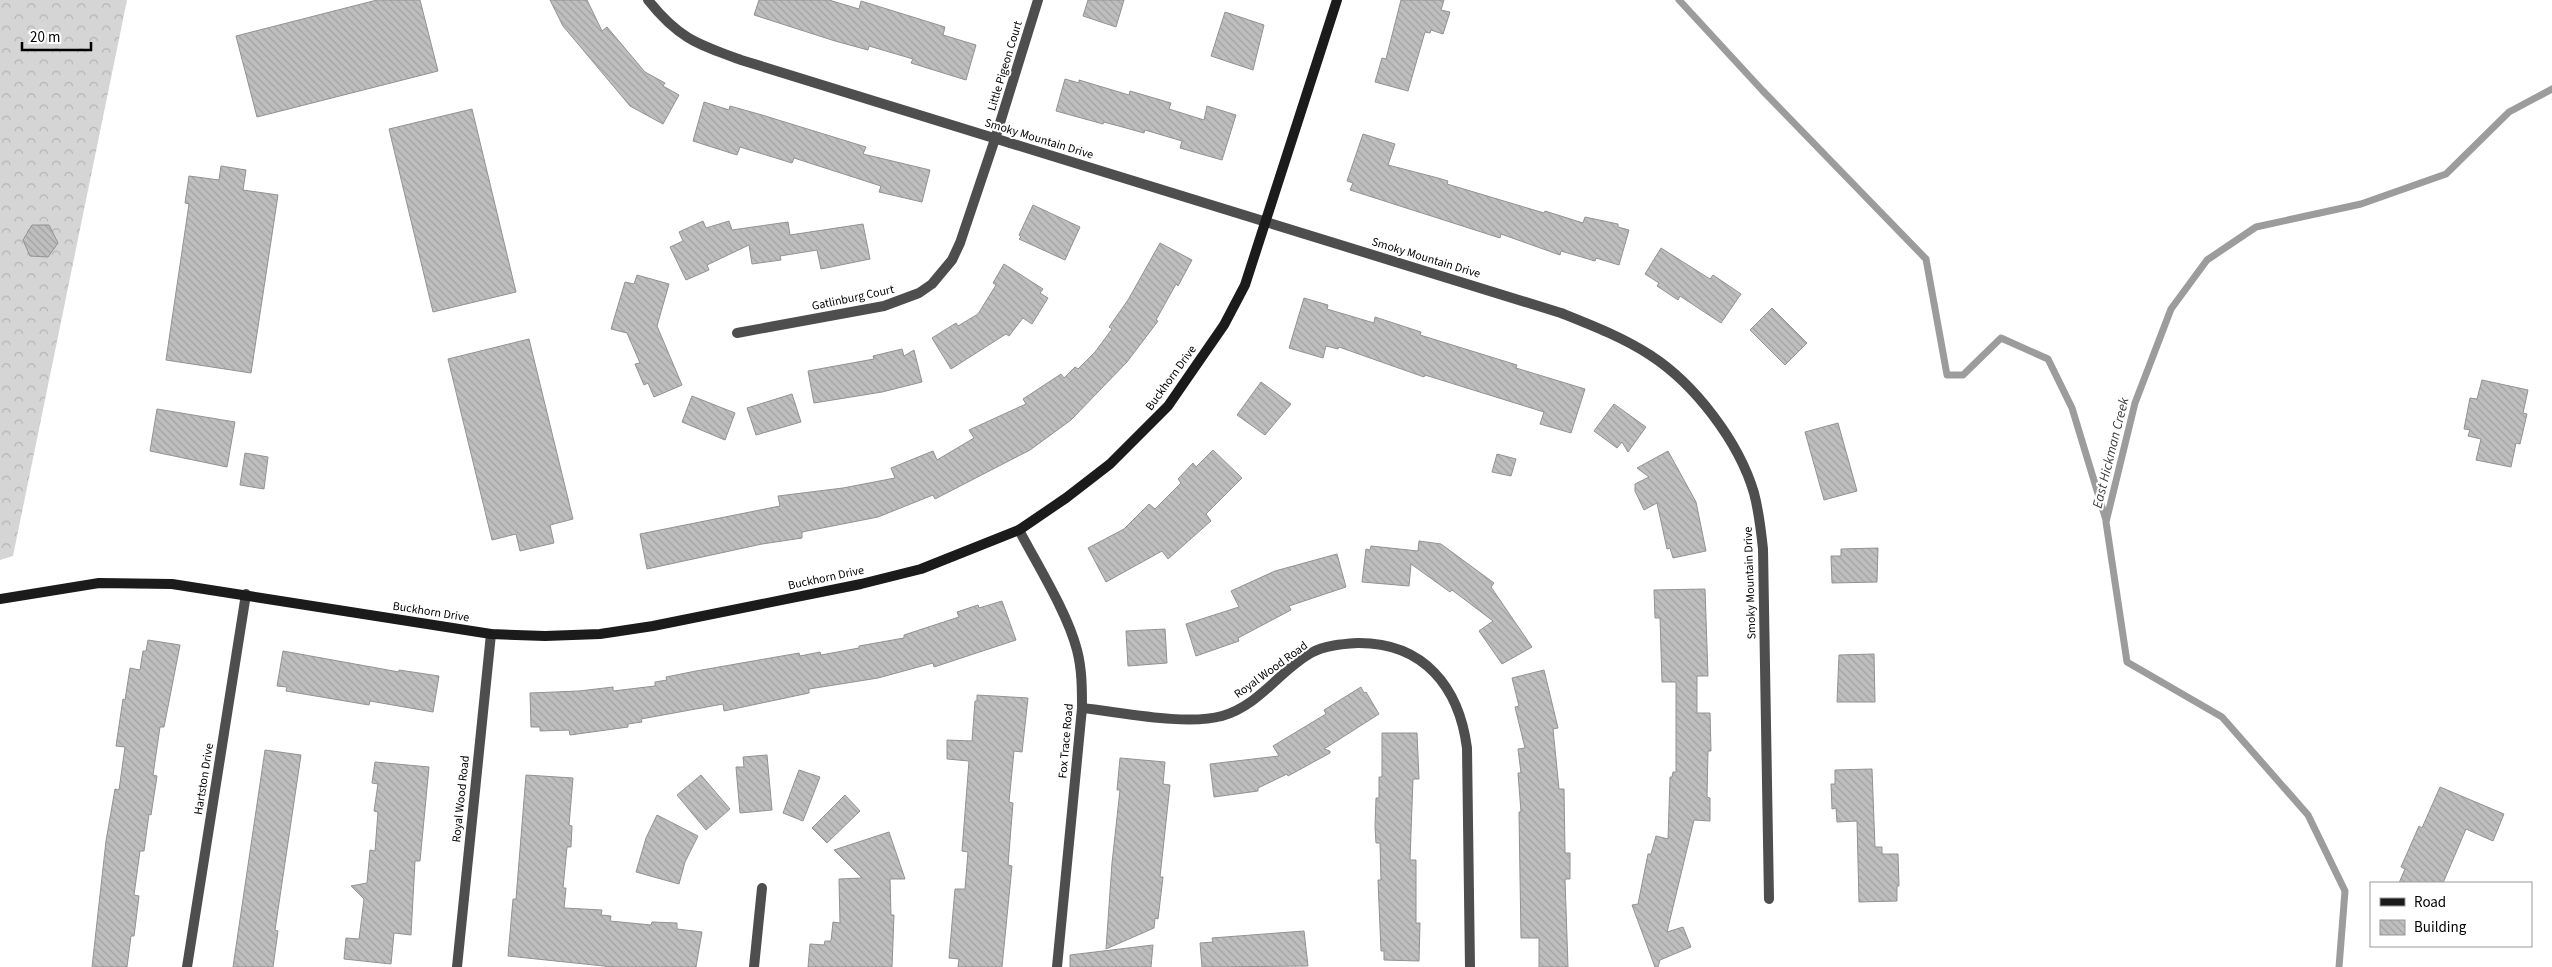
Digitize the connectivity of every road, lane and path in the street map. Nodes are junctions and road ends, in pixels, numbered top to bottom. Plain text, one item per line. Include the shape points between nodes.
1 (648, 0) edge
2 (1038, 0) edge
3 (1337, 0) edge
4 (995, 139) junction
5 (1266, 222) junction
6 (736, 334) dead end
7 (1019, 530) junction
8 (246, 594) junction
9 (0, 599) edge
10 (491, 634) junction
11 (1082, 708) junction
12 (762, 888) dead end
13 (1769, 899) dead end
14 (187, 967) edge
15 (457, 967) edge
16 (754, 967) edge
17 (1057, 967) edge
18 (1470, 967) edge

1 - 4 street, Smoky Mountain Drive via 665,21 694,42 741,60
2 - 4 street, Little Pigeon Court
3 - 5 street, Buckhorn Drive
4 - 5 street, Smoky Mountain Drive
4 - 6 street, Gatlinburg Court via 952,260 932,284 919,293 884,306
5 - 7 street, Buckhorn Drive via 1244,285 1224,326 1168,406 1110,464
5 - 13 street, Smoky Mountain Drive via 1561,313 1615,335 1680,378 1704,404 1739,458 1760,516
7 - 10 street, Buckhorn Drive via 921,569 652,626 600,634
7 - 11 street, Fox Trace Road via 1077,650
8 - 9 street, Buckhorn Drive via 172,584 99,582
8 - 10 street, Buckhorn Drive
8 - 14 street, Hartston Drive
10 - 15 street, Royal Wood Road
11 - 17 street, Fox Trace Road
11 - 18 street, Royal Wood Road via 1158,717 1195,719 1222,716 1245,706 1313,652 1343,644 1372,643 1396,648 1420,659 1438,675 1455,698 1464,725
12 - 16 street

